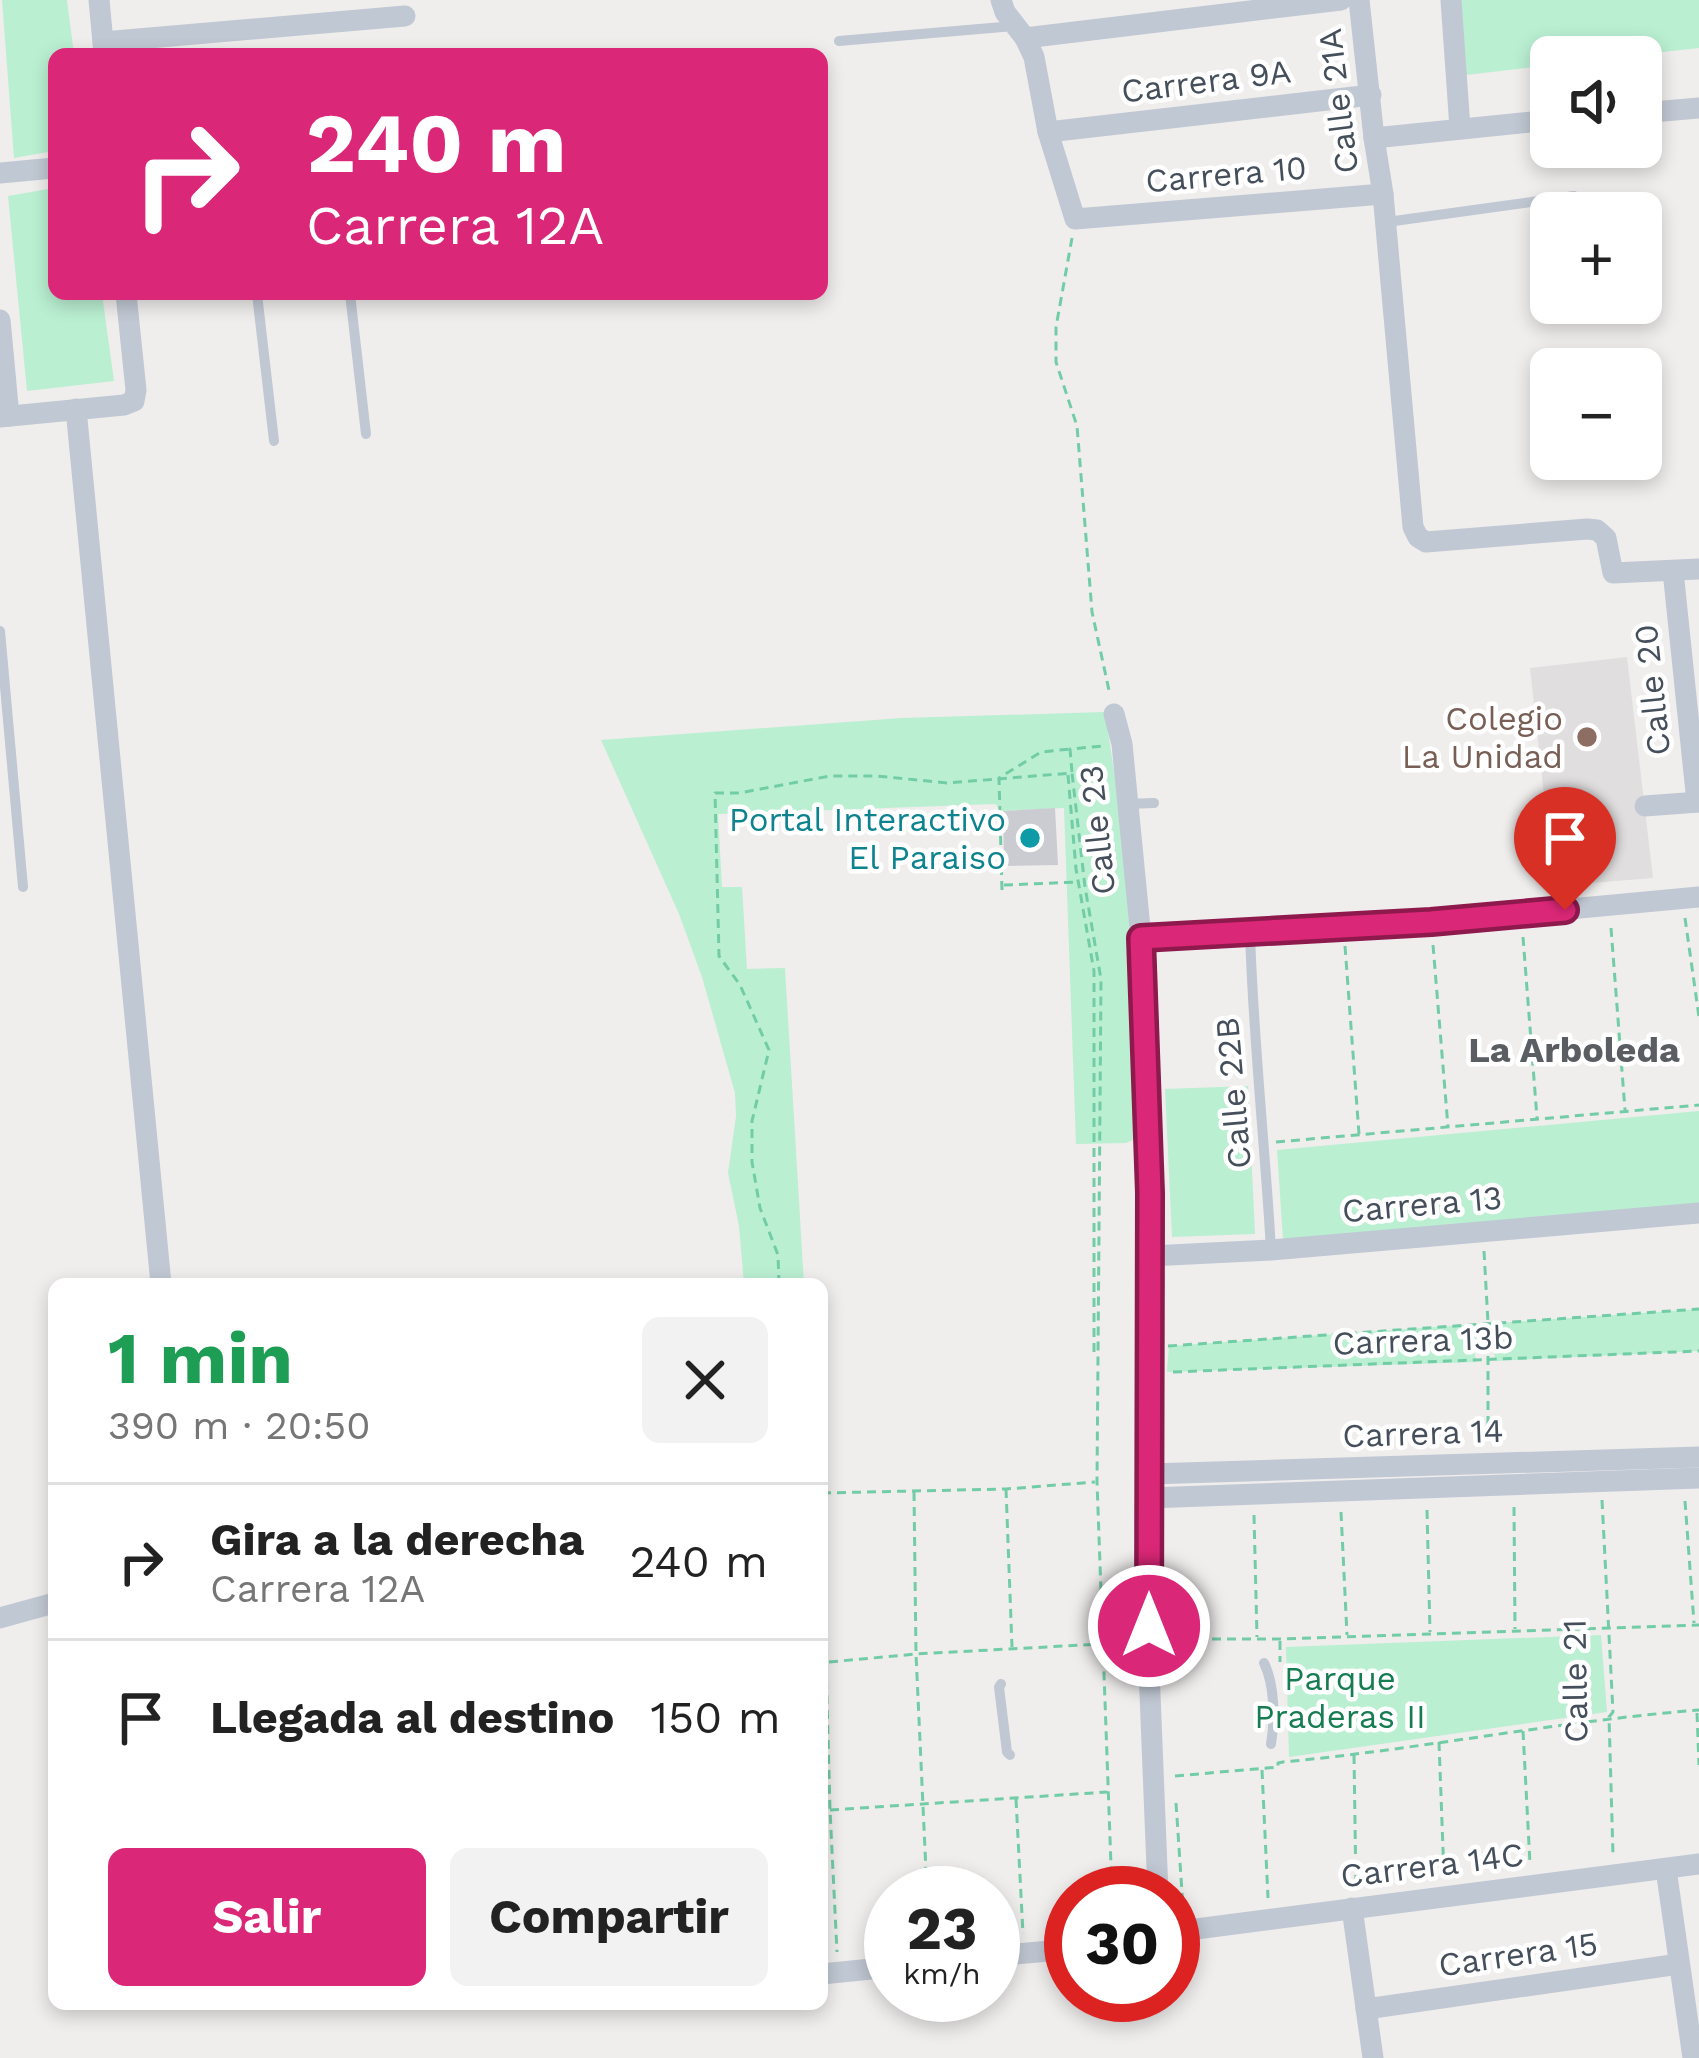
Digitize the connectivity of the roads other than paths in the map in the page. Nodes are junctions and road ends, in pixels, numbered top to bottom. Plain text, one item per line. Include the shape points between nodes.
1 (99, 0) edge
2 (1001, 0) edge
3 (1341, 0) edge
4 (1359, 0) edge
5 (1451, 0) edge
6 (406, 16) dead end
7 (1019, 32) junction
8 (839, 41) dead end
9 (103, 48) edge
10 (1371, 95) junction
11 (1699, 108) edge
12 (1662, 111) edge
13 (1530, 122) edge
14 (1460, 128) junction
15 (1048, 132) junction
16 (1373, 138) junction
17 (48, 169) edge
18 (0, 173) edge
19 (1383, 194) junction
20 (1530, 202) edge
21 (1385, 222) junction
22 (127, 300) edge
23 (258, 300) edge
24 (351, 300) edge
25 (0, 320) edge
26 (76, 409) junction
27 (5, 417) edge
28 (366, 434) dead end
29 (274, 441) dead end
30 (1699, 569) edge
31 (1672, 571) junction
32 (0, 631) edge
33 (1114, 714) road end
34 (1698, 802) edge
35 (1154, 803) dead end
36 (1127, 804) junction
37 (1645, 806) dead end
38 (23, 887) dead end
39 (1691, 898) edge
40 (1250, 932) junction
41 (1141, 938) junction
42 (1699, 1213) edge
43 (1271, 1250) junction
44 (1150, 1256) junction
45 (160, 1278) edge
46 (1699, 1457) edge
47 (1149, 1474) junction
48 (1692, 1486) edge
49 (1149, 1498) junction
50 (48, 1605) edge
51 (0, 1618) edge
52 (1264, 1663) dead end
53 (1001, 1684) dead end
54 (1271, 1744) dead end
55 (1010, 1755) dead end
56 (1699, 1864) edge
57 (1157, 1866) edge
58 (1666, 1869) junction
59 (1354, 1899) junction
60 (1200, 1928) edge
61 (1679, 1964) junction
62 (864, 1970) edge
63 (830, 1973) edge
64 (1366, 2009) junction
65 (1373, 2058) edge
66 (1693, 2058) edge

1 - 9 street
2 - 7 street
3 - 7 street
4 - 10 street, Calle 21A
5 - 14 street
6 - 9 street
7 - 8 lane
7 - 15 street via 1034,57
10 - 15 street, Carrera 9A
10 - 16 street, Calle 21A
11 - 12 street
13 - 14 street
14 - 16 street
15 - 19 street, Carrera 10 via 1075,219
16 - 19 street, Calle 21A
17 - 18 street
19 - 21 street, Calle 21A
20 - 21 lane
21 - 31 street, Calle 21A via 1418,537 1597,530 1613,573
22 - 26 street via 134,401
23 - 29 lane
24 - 28 lane
25 - 27 street
26 - 27 street
26 - 45 street
30 - 31 street
31 - 34 street, Calle 20
32 - 38 lane
33 - 36 street, Calle 23
34 - 37 street
35 - 36 lane
36 - 41 street, Calle 23
39 - 40 street
40 - 41 street
40 - 43 lane, Calle 22B
41 - 44 street, Calle 23
42 - 43 street, Carrera 13
43 - 44 street, Carrera 13
44 - 47 street, Calle 23
46 - 47 street, Carrera 14
47 - 49 street, Calle 23
48 - 49 street, Carrera 14
49 - 57 street, Calle 23
50 - 51 street
52 - 54 lane
53 - 55 lane
56 - 58 street, Carrera 14C
58 - 59 street, Carrera 14C
58 - 61 street
59 - 60 street, Carrera 14C
59 - 64 street
61 - 64 street, Carrera 15
61 - 66 street
62 - 63 street
64 - 65 street

